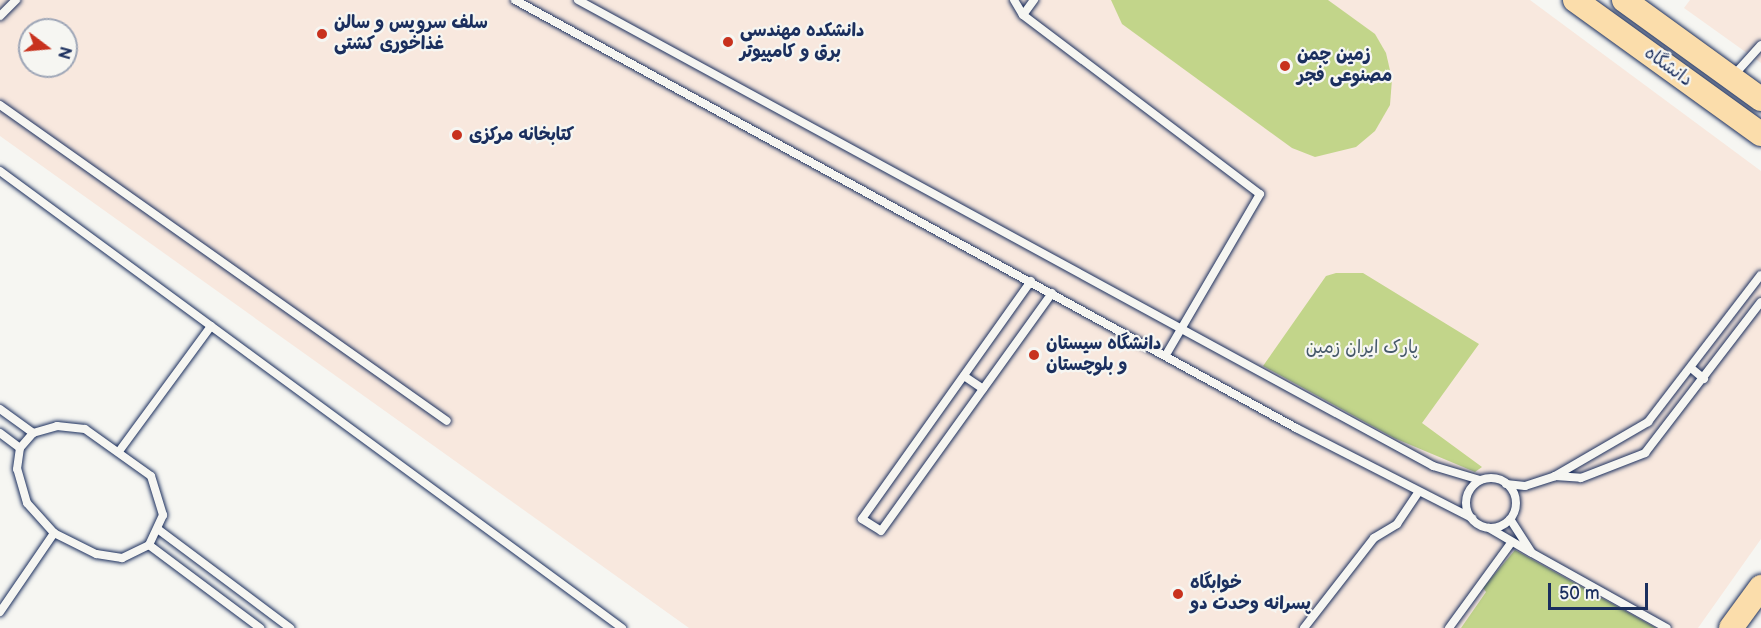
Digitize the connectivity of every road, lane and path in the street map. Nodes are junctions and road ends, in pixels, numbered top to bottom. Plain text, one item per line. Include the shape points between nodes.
1 (16, 0) edge
2 (515, 0) edge
3 (578, 0) edge
4 (1014, 0) edge
5 (1034, 0) edge
6 (1575, 0) edge
7 (1627, 2) edge
8 (1023, 15) junction
9 (0, 16) edge
10 (1613, 28) junction
11 (1760, 45) edge
12 (1733, 79) junction
13 (1761, 99) edge
14 (0, 105) edge
15 (1761, 134) edge
16 (0, 171) edge
17 (1761, 275) edge
18 (1030, 282) junction
19 (1052, 293) junction
20 (1761, 302) edge
21 (210, 326) junction
22 (1180, 329) junction
23 (1166, 355) junction
24 (1691, 368) junction
25 (964, 375) junction
26 (1704, 379) junction
27 (984, 389) junction
28 (0, 409) edge
29 (447, 421) dead end
30 (0, 433) edge
31 (33, 433) junction
32 (20, 448) junction
33 (120, 450) junction
34 (1555, 476) junction
35 (1480, 480) junction
36 (1506, 483) junction
37 (1418, 493) junction
38 (1472, 518) junction
39 (1510, 519) junction
40 (1488, 527) junction
41 (159, 530) junction
42 (54, 533) junction
43 (1511, 543) junction
44 (149, 545) junction
45 (1532, 553) junction
46 (1761, 587) edge
47 (0, 612) edge
48 (260, 628) edge
49 (290, 628) edge
50 (622, 628) edge
51 (1304, 628) edge
52 (1449, 628) edge
53 (1667, 628) edge
54 (1731, 628) edge

1 - 9 lane
2 - 18 lane
3 - 22 lane
4 - 8 lane
5 - 8 lane
6 - 10 main road, دانشگاه
7 - 10 main road
7 - 12 main road, دانشگاه
8 - 22 lane via 1260,194
10 - 15 main road, دانشگاه
11 - 12 lane
12 - 13 main road, دانشگاه
14 - 29 lane
16 - 21 lane
17 - 24 lane
18 - 19 lane
18 - 25 lane
19 - 23 lane
19 - 27 lane
20 - 26 lane
21 - 33 lane
21 - 50 lane
22 - 23 lane
22 - 35 lane via 1433,466
23 - 37 lane
24 - 26 lane
24 - 34 lane via 1648,422
25 - 27 lane
25 - 27 lane via 862,519 881,531
26 - 34 lane via 1645,453 1581,478
28 - 31 lane
30 - 32 lane
31 - 32 lane
31 - 33 lane via 57,426 85,429
32 - 42 lane via 17,470 27,502
33 - 41 lane via 151,476 162,497
34 - 36 lane via 1525,486
35 - 36 lane
35 - 38 lane via 1466,499
36 - 39 lane via 1516,503
37 - 38 lane
37 - 51 lane via 1397,524 1374,538
38 - 40 lane
39 - 40 lane
39 - 45 lane
40 - 43 lane
41 - 44 lane
41 - 49 lane
42 - 44 lane via 96,554 122,558
42 - 47 lane
43 - 45 lane
43 - 52 lane
44 - 48 lane
45 - 53 lane
46 - 54 main road

